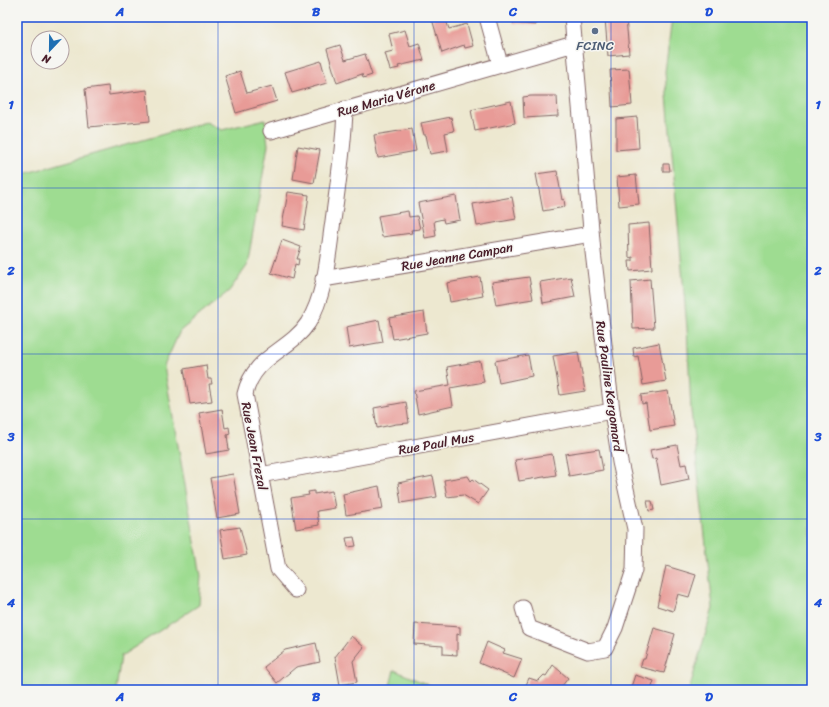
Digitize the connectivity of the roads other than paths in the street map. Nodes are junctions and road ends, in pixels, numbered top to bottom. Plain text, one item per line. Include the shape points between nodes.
1 (487, 17) edge
2 (572, 17) edge
3 (574, 44) junction
4 (500, 64) junction
5 (345, 109) junction
6 (271, 131) dead end
7 (591, 234) junction
8 (323, 279) junction
9 (612, 411) junction
10 (260, 475) junction
11 (296, 590) dead end
12 (523, 608) dead end

1 - 4 street
2 - 3 street, Rue Pauline Kergomard
3 - 4 street, Rue Maria Vérone
3 - 7 street, Rue Pauline Kergomard
4 - 5 street, Rue Maria Vérone
5 - 6 street, Rue Maria Vérone
5 - 8 street, Rue Jean Frezal via 344,140
7 - 8 street, Rue Jeanne Campan
7 - 9 street, Rue Pauline Kergomard
8 - 10 street, Rue Jean Frezal via 320,295 299,334 259,366 248,382 245,394
9 - 10 street, Rue Paul Mus
9 - 12 street, Rue Pauline Kergomard via 635,530 634,570 615,628 605,648 588,651 529,628
10 - 11 street, Rue Jean Frezal via 278,569

